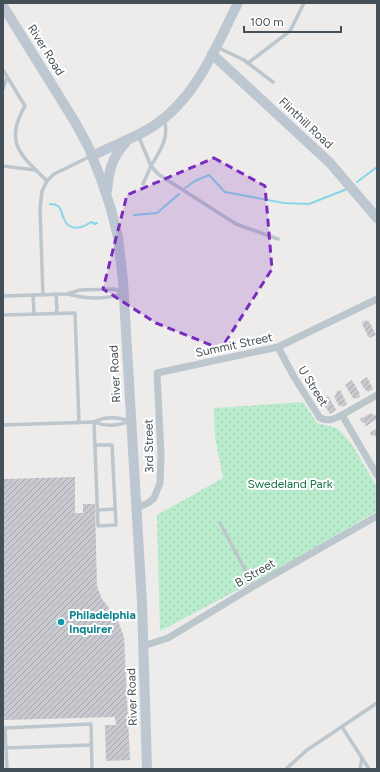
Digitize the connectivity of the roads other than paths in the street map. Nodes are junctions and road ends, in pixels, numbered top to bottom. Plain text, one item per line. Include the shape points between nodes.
1 (238, 3) edge
2 (304, 3) edge
3 (3, 6) edge
4 (214, 50) junction
5 (248, 63) junction
6 (3, 70) edge
7 (7, 77) junction
8 (274, 82) dead end
9 (3, 89) edge
10 (164, 118) junction
11 (133, 137) junction
12 (92, 156) junction
13 (3, 166) edge
14 (151, 166) junction
15 (36, 170) junction
16 (47, 181) junction
17 (144, 184) dead end
18 (107, 194) junction
19 (377, 218) edge
20 (278, 238) dead end
21 (124, 292) junction
22 (56, 294) junction
23 (67, 294) junction
24 (33, 295) junction
25 (43, 295) junction
26 (3, 296) edge
27 (377, 299) edge
28 (56, 313) junction
29 (34, 314) junction
30 (3, 315) edge
31 (278, 347) junction
32 (157, 372) joint
33 (377, 395) edge
34 (342, 416) junction
35 (131, 421) junction
36 (94, 422) junction
37 (79, 423) junction
38 (3, 425) edge
39 (95, 445) junction
40 (377, 475) edge
41 (136, 508) junction
42 (115, 509) junction
43 (98, 510) junction
44 (377, 516) edge
45 (220, 523) dead end
46 (254, 586) junction
47 (143, 646) junction
48 (377, 703) edge
49 (342, 727) junction
50 (92, 745) junction
51 (5, 748) edge
52 (362, 758) junction
53 (7, 769) edge
54 (92, 769) edge
55 (147, 769) edge
56 (286, 769) edge
57 (360, 769) edge
58 (369, 769) edge

1 - 4 main road
2 - 5 lane via 290,31
3 - 12 main road, River Road via 75,122
4 - 5 lane
4 - 10 main road via 192,89
4 - 19 main road, Flinthill Road via 330,163
5 - 8 lane
6 - 7 lane
7 - 9 lane
7 - 15 lane via 25,106 18,117 16,143 21,155
10 - 11 main road
10 - 14 lane via 166,132 163,145
11 - 12 main road
11 - 14 lane
11 - 18 main road via 116,153 108,176
12 - 16 lane via 54,174
12 - 18 main road, River Road
13 - 15 lane
14 - 17 lane
14 - 20 lane via 158,174 236,224
15 - 16 lane
16 - 25 lane via 40,203
18 - 21 main road, River Road via 118,237
21 - 23 lane via 114,289 80,290
21 - 23 lane via 114,297 80,298
21 - 35 main road, River Road
22 - 23 lane
22 - 25 lane
22 - 28 lane
24 - 25 lane
24 - 26 lane
24 - 29 lane
27 - 31 street, Summit Street
28 - 29 lane
28 - 37 lane via 74,313
29 - 30 lane
31 - 32 street, Summit Street
31 - 34 street, U Street via 320,418 331,421
32 - 41 street, 3rd Street via 160,483 151,500
33 - 34 street
34 - 40 street
35 - 36 lane via 102,418
35 - 36 lane via 120,425 102,426
35 - 41 main road, River Road
36 - 37 lane
36 - 39 lane
37 - 38 lane
39 - 42 lane via 112,445
39 - 43 lane
41 - 47 main road, River Road
42 - 43 lane
42 - 43 lane via 116,525 98,526
44 - 46 street, B Street
45 - 46 lane
46 - 47 street, B Street via 168,638
47 - 55 main road, River Road
48 - 49 lane
49 - 52 lane
49 - 56 lane via 307,750
50 - 51 lane
50 - 51 lane via 91,724 5,728
50 - 54 lane
51 - 53 lane
52 - 57 lane
52 - 58 lane

